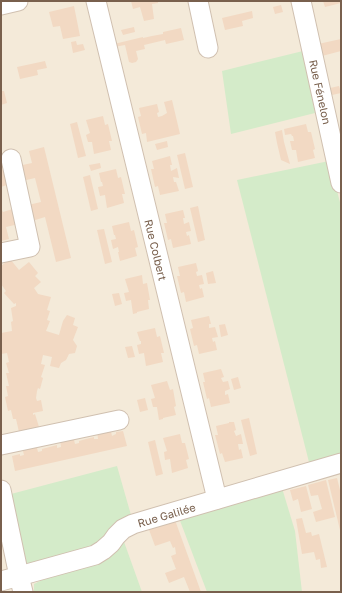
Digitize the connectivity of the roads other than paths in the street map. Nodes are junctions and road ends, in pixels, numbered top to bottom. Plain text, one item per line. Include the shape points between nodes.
1 (18, 1) edge
2 (96, 1) edge
3 (198, 1) edge
4 (301, 1) edge
5 (1, 5) edge
6 (208, 48) dead end
7 (11, 159) dead end
8 (341, 183) edge
9 (1, 253) edge
10 (119, 420) dead end
11 (1, 445) edge
12 (341, 463) edge
13 (1, 490) edge
14 (217, 499) junction
15 (14, 583) edge

1 - 5 street
2 - 14 street, Rue Colbert
3 - 6 street
4 - 8 street, Rue Fénelon
7 - 9 street via 30,247
10 - 11 street
12 - 14 street, Rue Galilée
13 - 15 street
14 - 15 street, Rue Galilée via 132,524 94,555

